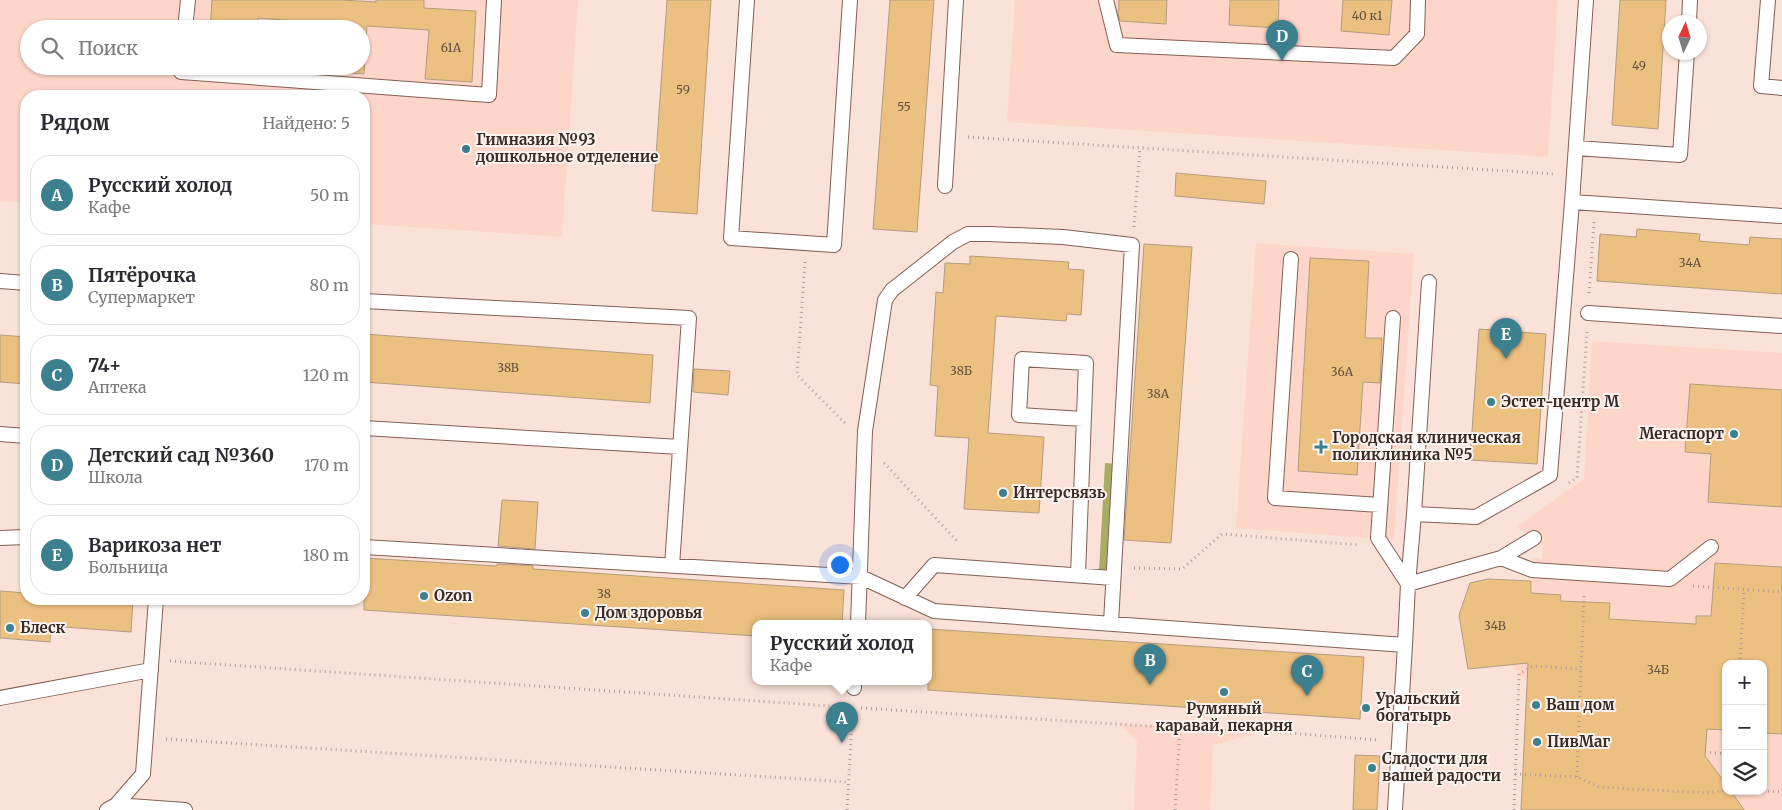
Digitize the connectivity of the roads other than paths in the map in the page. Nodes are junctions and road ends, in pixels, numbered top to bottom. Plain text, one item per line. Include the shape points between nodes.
1 (188, 0) edge
2 (494, 0) edge
3 (747, 0) edge
4 (850, 0) edge
5 (956, 0) edge
6 (1106, 0) edge
7 (1418, 0) edge
8 (1586, 0) edge
9 (1690, 0) edge
10 (1768, 0) edge
11 (1689, 15) edge
12 (186, 20) edge
13 (1686, 60) edge
14 (221, 75) edge
15 (1782, 88) edge
16 (1576, 148) junction
17 (945, 186) dead end
18 (1572, 202) junction
19 (1782, 216) edge
20 (1291, 259) dead end
21 (0, 281) edge
22 (20, 282) edge
23 (1429, 282) dead end
24 (370, 301) edge
25 (1588, 313) dead end
26 (1393, 318) dead end
27 (1782, 326) edge
28 (1083, 418) junction
29 (370, 428) edge
30 (0, 434) edge
31 (20, 436) edge
32 (680, 448) junction
33 (1380, 505) junction
34 (1414, 514) junction
35 (20, 537) edge
36 (0, 538) edge
37 (1534, 538) dead end
38 (370, 547) edge
39 (1711, 547) dead end
40 (1501, 558) junction
41 (672, 566) junction
42 (1113, 573) junction
43 (1078, 576) junction
44 (861, 577) junction
45 (1408, 584) junction
46 (905, 598) junction
47 (156, 605) edge
48 (858, 620) edge
49 (1110, 623) junction
50 (1405, 645) junction
51 (151, 665) junction
52 (0, 698) edge
53 (111, 807) edge
54 (185, 810) edge
55 (1396, 810) edge

1 - 12 lane
2 - 14 lane via 490,95
3 - 4 lane via 731,238 834,245
5 - 17 lane
6 - 7 lane via 1116,45 1394,58 1417,34
8 - 16 lane
9 - 11 lane
10 - 15 lane via 1761,86
13 - 16 lane via 1680,155
16 - 18 lane
18 - 19 lane
18 - 34 lane via 1550,475 1476,517
20 - 33 lane via 1275,498
21 - 22 lane
23 - 34 lane
24 - 32 lane via 689,318
25 - 27 lane
26 - 33 lane
28 - 28 lane via 1086,363 1022,359 1018,415
28 - 43 lane
29 - 32 lane
30 - 31 lane
32 - 41 lane
33 - 45 lane via 1378,538
34 - 45 lane
35 - 36 lane
37 - 40 lane
38 - 41 lane
39 - 40 lane via 1670,580 1532,570
40 - 45 lane
41 - 44 lane
42 - 43 lane
42 - 44 lane via 1132,245 1063,237 968,234 892,290 885,300 865,431
42 - 49 lane
43 - 46 lane via 934,565
44 - 46 lane
44 - 48 lane
45 - 50 lane
46 - 49 lane via 934,611
47 - 51 lane
49 - 50 lane
50 - 55 lane
51 - 52 lane
51 - 53 lane via 143,774
53 - 54 lane

